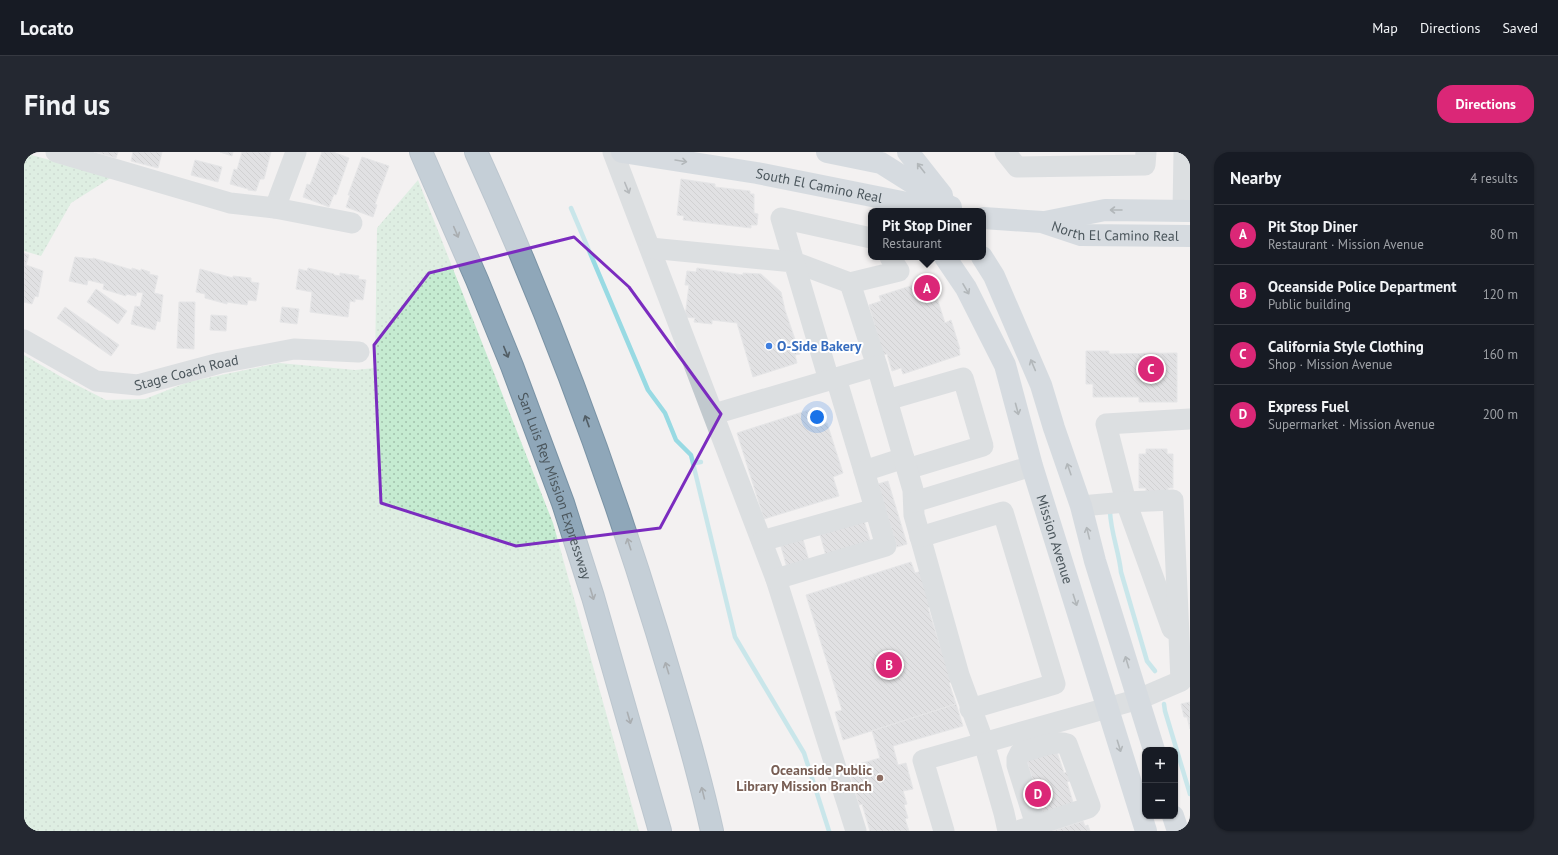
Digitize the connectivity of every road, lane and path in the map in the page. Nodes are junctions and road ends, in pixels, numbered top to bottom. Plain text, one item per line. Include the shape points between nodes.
1 (56, 152) edge
2 (296, 152) edge
3 (421, 152) edge
4 (476, 152) edge
5 (612, 152) edge
6 (622, 152) edge
7 (827, 152) edge
8 (908, 152) edge
9 (1005, 152) edge
10 (1146, 152) edge
11 (1184, 152) edge
12 (878, 158) edge
13 (910, 207) edge
14 (275, 208) junction
15 (925, 208) edge
16 (951, 208) edge
17 (952, 208) edge
18 (1188, 213) edge
19 (986, 218) edge
20 (1042, 222) junction
21 (352, 223) dead end
22 (1096, 235) junction
23 (1190, 236) edge
24 (868, 237) edge
25 (650, 248) junction
26 (892, 260) edge
27 (947, 260) edge
28 (984, 260) edge
29 (794, 262) junction
30 (850, 283) junction
31 (24, 340) edge
32 (359, 352) dead end
33 (877, 366) junction
34 (832, 379) junction
35 (887, 400) junction
36 (714, 414) junction
37 (1190, 419) edge
38 (905, 464) junction
39 (1032, 466) junction
40 (864, 471) junction
41 (1182, 500) edge
42 (914, 502) junction
43 (1126, 502) junction
44 (1081, 506) junction
45 (875, 509) junction
46 (920, 537) junction
47 (762, 541) junction
48 (776, 579) junction
49 (1179, 649) junction
50 (1138, 700) junction
51 (1108, 708) junction
52 (970, 709) junction
53 (984, 743) junction
54 (1153, 747) edge
55 (1019, 772) junction
56 (994, 779) junction
57 (1174, 819) edge
58 (1027, 828) edge
59 (660, 831) edge
60 (712, 831) edge
61 (856, 831) edge
62 (944, 831) edge
63 (1008, 831) edge
64 (1146, 831) edge
65 (1178, 831) edge

1 - 14 street via 230,203
2 - 14 street
3 -> 59 highway, San Luis Rey Mission Expressway via 512,366 563,503 593,597
60 -> 4 highway via 672,682 606,475 534,284
5 -> 25 street
6 -> 13 main road, South El Camino Real via 757,173
7 - 12 main road, South El Camino Real
17 -> 8 main road
9 - 10 street via 1017,167 1145,165
11 - 18 street
12 - 13 main road
12 - 16 main road, South El Camino Real
13 - 15 main road, South El Camino Real
14 - 21 street
18 -> 20 main road, North El Camino Real via 1105,210
18 - 22 main road via 1171,222 1116,226
19 - 20 main road, North El Camino Real
20 - 22 main road, North El Camino Real via 1081,235
22 - 23 main road, North El Camino Real
24 - 29 street via 781,218
25 - 29 street
25 - 36 street
26 - 30 street via 899,271
27 -> 39 main road, Mission Avenue via 966,288 1005,365
44 -> 28 main road via 1041,385 994,276
29 - 30 street
29 - 34 street
30 - 33 street
31 - 32 street, Stage Coach Road via 96,381 138,385 220,363 294,349
33 - 34 street
33 - 35 street
34 - 36 street
34 - 40 street
35 - 38 street
35 - 38 street via 963,378 983,446
36 - 47 street
37 - 43 street via 1106,424
38 - 40 street
38 - 42 street
39 - 42 street
39 -> 51 main road, Mission Avenue
40 - 45 street
41 - 43 street
41 - 49 street
42 - 46 street via 914,515
43 - 44 street
43 - 49 street
50 -> 44 main road
45 - 47 street
45 - 48 street via 886,546
46 - 52 street
46 - 52 street via 1003,512 1055,684
47 - 48 street
48 - 61 street
49 - 50 street via 1180,681
50 - 51 street
50 - 54 main road
51 - 53 street
51 -> 64 main road, Mission Avenue
52 - 53 street
53 - 56 street
53 - 62 street via 923,760
55 - 56 street
55 - 58 street
55 - 58 street via 1016,758 1020,753 1056,743 1067,744 1090,806
56 - 63 street
57 - 65 main road

